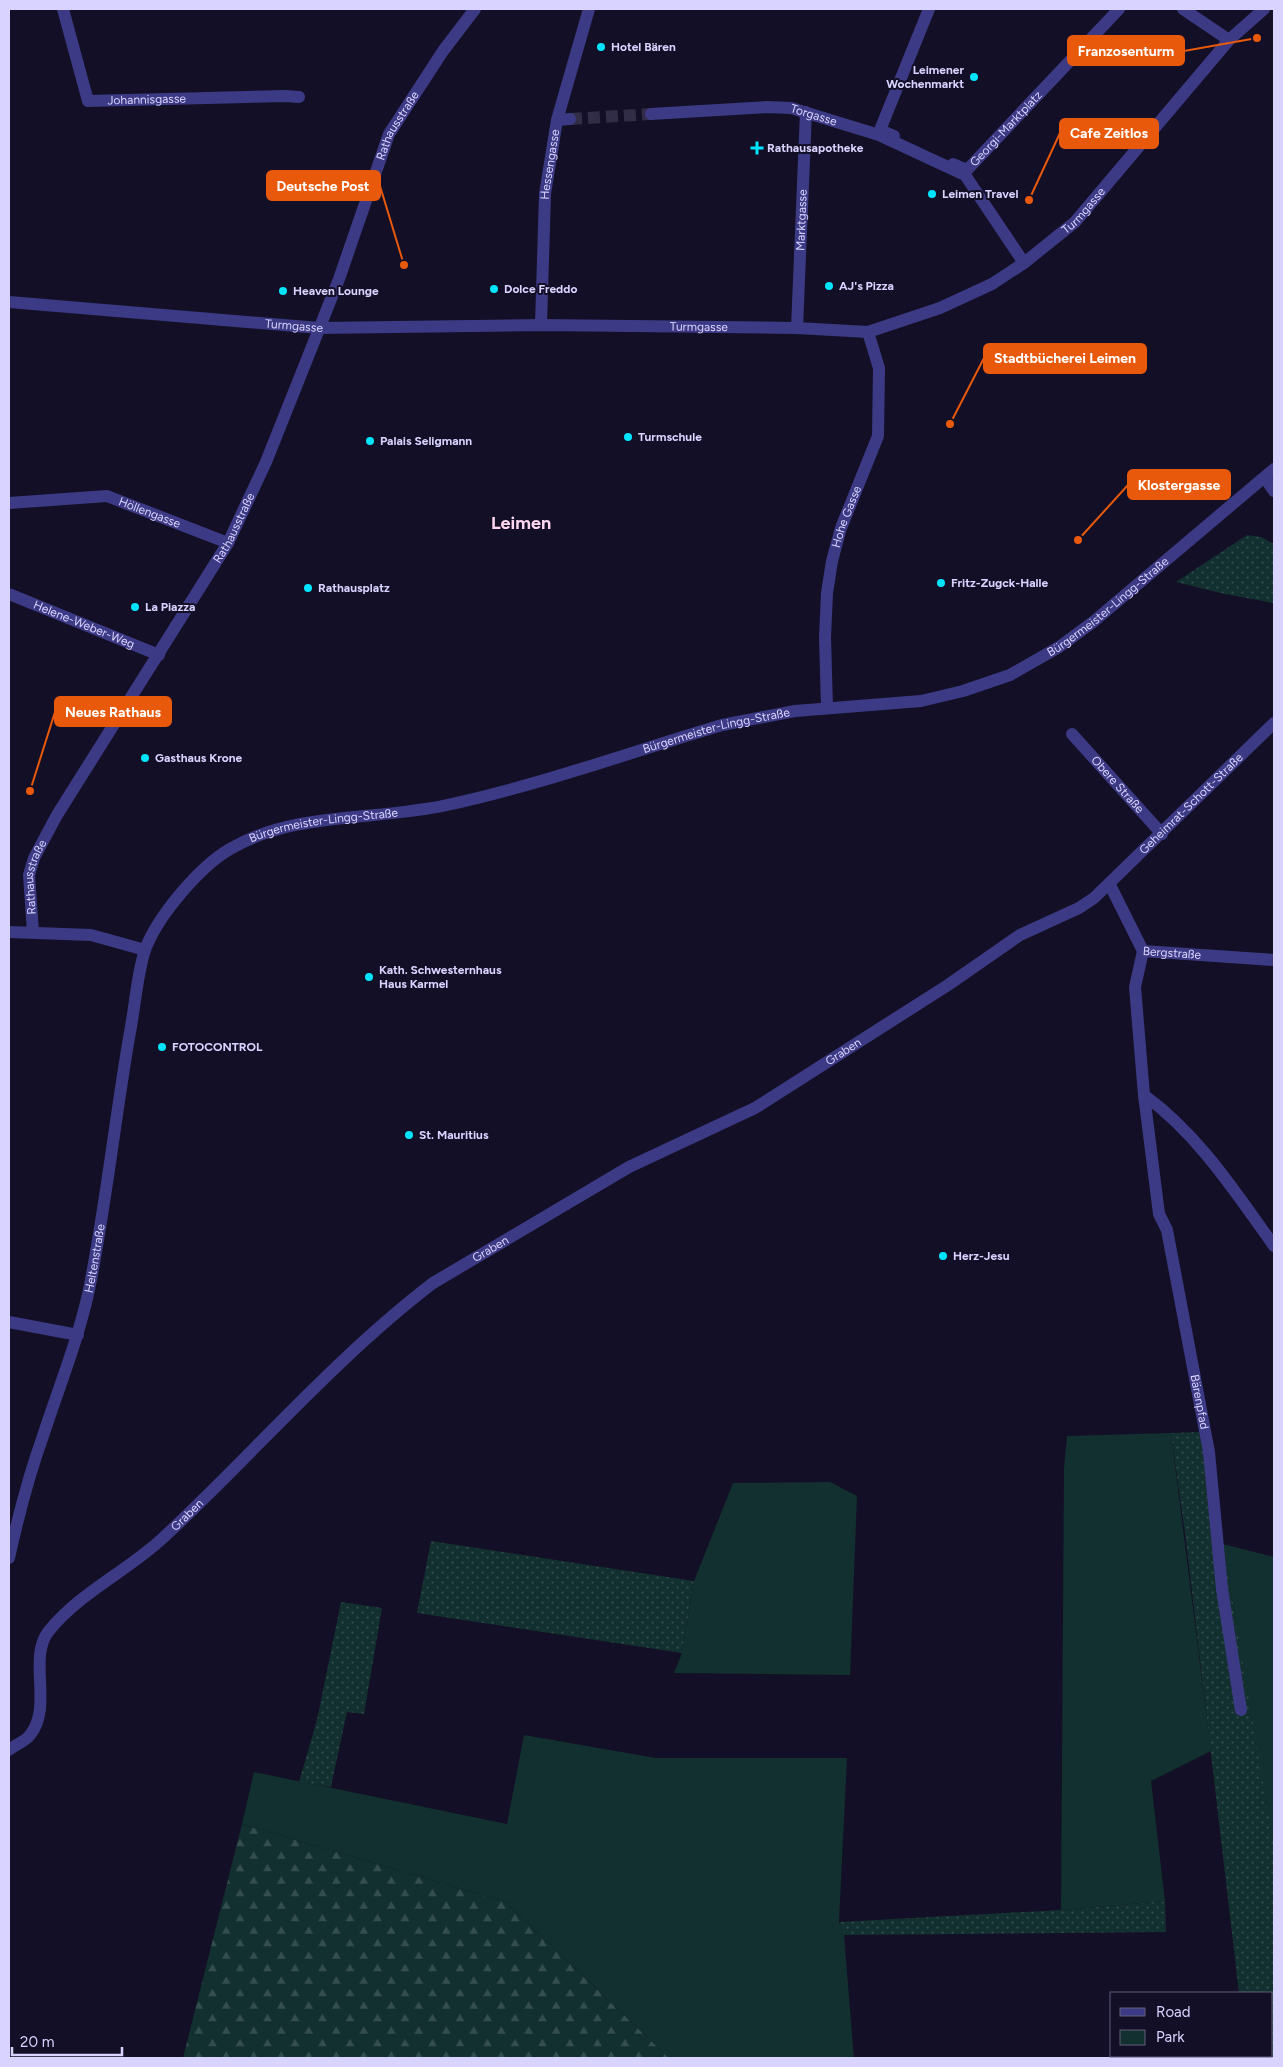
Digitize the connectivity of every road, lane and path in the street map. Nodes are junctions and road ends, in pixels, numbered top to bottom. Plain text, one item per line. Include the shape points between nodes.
1 (63, 9) edge
2 (475, 9) edge
3 (588, 9) edge
4 (929, 9) edge
5 (1119, 9) edge
6 (1183, 9) edge
7 (1264, 9) edge
8 (1229, 40) junction
9 (300, 97) dead end
10 (806, 112) junction
11 (651, 114) tunnel mouth
12 (1024, 263) junction
13 (9, 302) edge
14 (541, 325) junction
15 (319, 328) junction
16 (797, 328) junction
17 (868, 332) junction
18 (1270, 474) edge
19 (1274, 491) edge
20 (9, 503) edge
21 (228, 543) junction
22 (9, 594) edge
23 (159, 655) junction
24 (827, 708) junction
25 (1274, 723) edge
26 (1072, 734) dead end
27 (1162, 834) junction
28 (1110, 885) junction
29 (9, 932) edge
30 (32, 932) junction
31 (146, 950) junction
32 (1143, 950) junction
33 (1274, 960) edge
34 (1144, 1095) junction
35 (1274, 1246) edge
36 (9, 1322) edge
37 (78, 1335) junction
38 (10, 1542) edge
39 (9, 1558) edge
40 (1241, 1710) dead end
41 (9, 1750) edge

1 - 9 street, Johannisgasse via 88,101
2 - 15 street, Rathausstraße via 418,86 389,134 352,244
3 - 14 street, Hessengasse via 545,194
4 - 5 street, Georgi-Marktplatz via 880,130 967,170
6 - 8 street
7 - 8 street, Turmgasse
8 - 12 street, Turmgasse via 1075,222
10 - 11 street, Torgasse via 767,107
10 - 12 street, Torgasse via 879,135 965,175
10 - 16 street, Marktgasse
12 - 17 street, Turmgasse via 992,284 940,308
13 - 15 street, Turmgasse
14 - 15 street, Turmgasse
14 - 16 street, Turmgasse
15 - 21 street, Rathausstraße via 266,462
16 - 17 street, Turmgasse
17 - 24 street, Hohe Gasse via 879,368 878,436 841,528 832,561 825,637
18 - 19 street
18 - 24 street, Bürgermeister-Lingg-Straße via 1059,648 1010,675 921,701
20 - 21 street, Höllengasse via 107,496
21 - 23 street, Rathausstraße
22 - 23 street, Helene-Weber-Weg
23 - 30 street, Rathausstraße via 57,815 34,858 29,875
24 - 31 street, Bürgermeister-Lingg-Straße via 759,717 722,726 509,790 442,806 324,820 256,837 210,861 166,913
25 - 27 street, Geheimrat-Schott-Straße
26 - 27 street, Obere Straße
27 - 28 street, Geheimrat-Schott-Straße
28 - 32 street, Bergstraße
28 - 41 street, Graben via 1079,908 1020,935 948,985 755,1108 629,1167 433,1283 404,1305 149,1551 89,1593 59,1620 47,1634 41,1648 40,1707 36,1724 30,1735
29 - 30 street
30 - 31 street, Rathausstraße via 91,935
31 - 37 street, Heltenstraße via 119,1094 95,1256
32 - 33 street, Bergstraße
32 - 34 street, Bärenpfad via 1135,987
34 - 35 street via 1169,1113 1229,1184
34 - 40 street, Bärenpfad via 1159,1214 1167,1230 1209,1452 1222,1589
36 - 37 street
37 - 38 street, Heltenstraße
38 - 39 street, Heltenstraße

